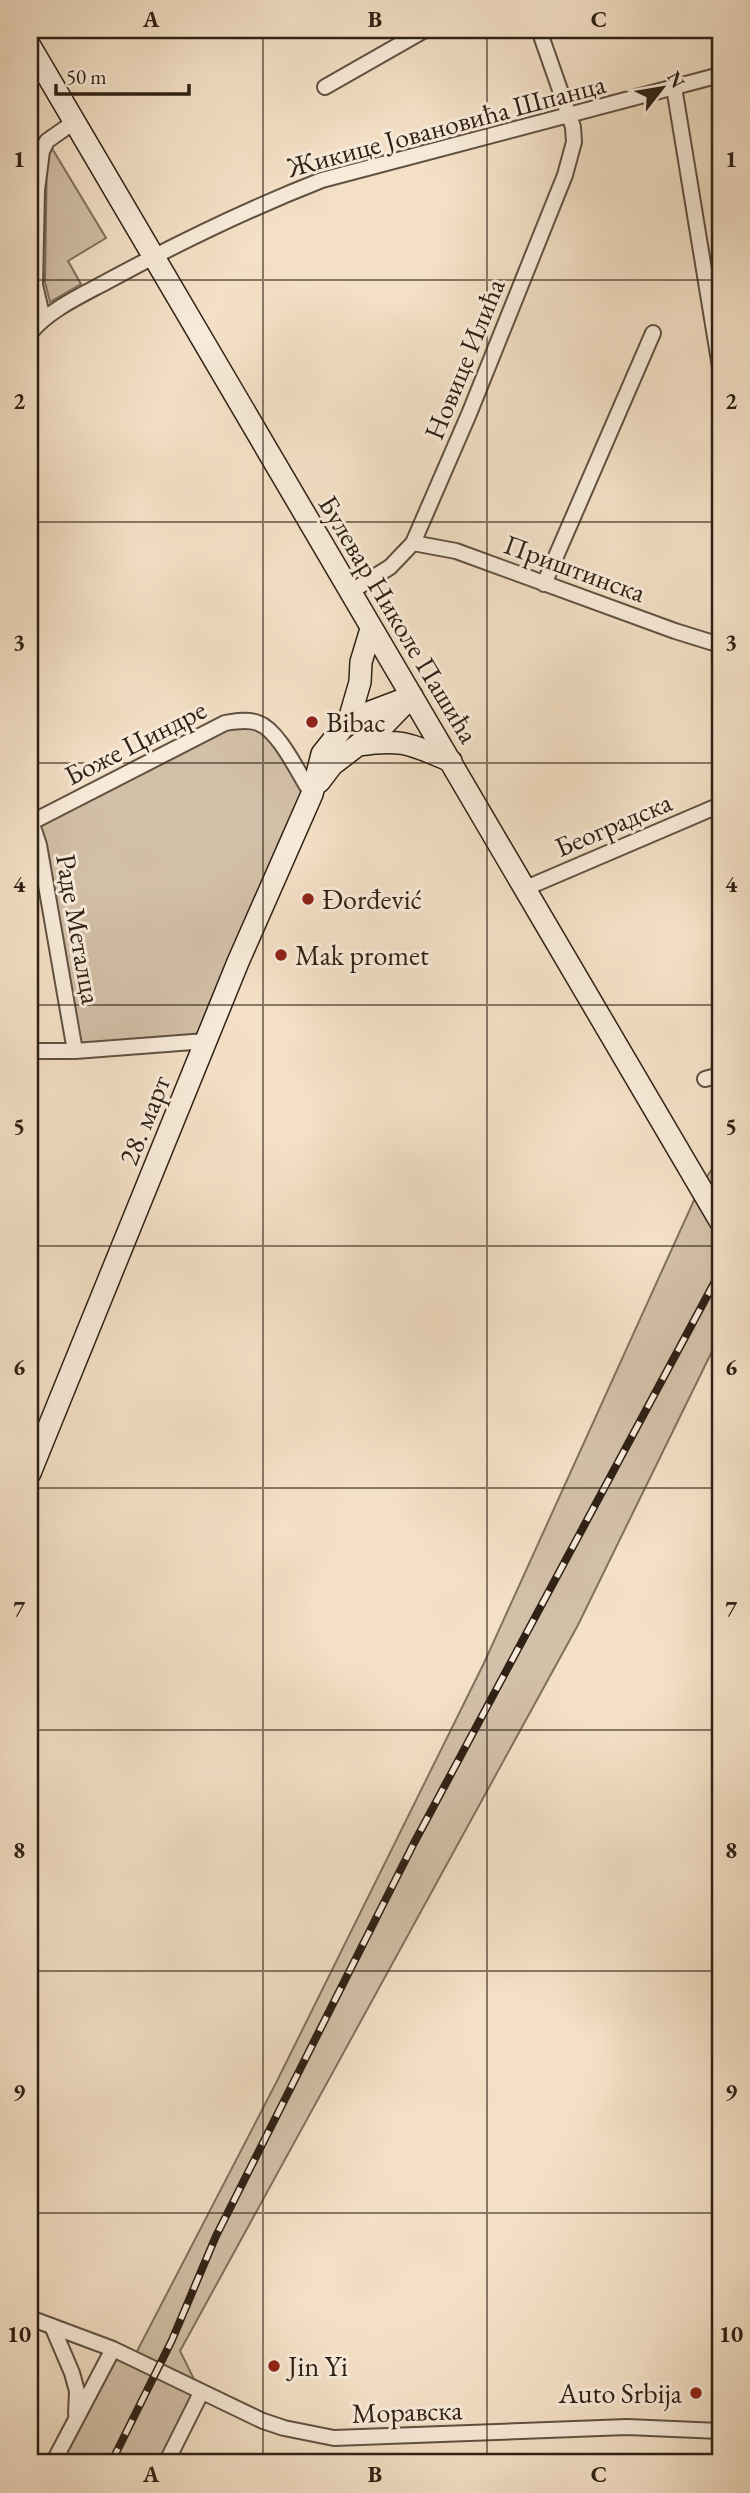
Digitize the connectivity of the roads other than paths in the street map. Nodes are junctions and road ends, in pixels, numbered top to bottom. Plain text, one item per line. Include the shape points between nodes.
1 (34, 30) edge
2 (425, 30) edge
3 (539, 30) edge
4 (30, 33) edge
5 (30, 46) edge
6 (720, 75) edge
7 (325, 87) dead end
8 (674, 87) junction
9 (570, 115) junction
10 (74, 122) junction
11 (153, 256) junction
12 (43, 319) junction
13 (30, 332) edge
14 (653, 333) dead end
15 (720, 367) edge
16 (413, 542) junction
17 (544, 583) junction
18 (350, 592) junction
19 (371, 629) junction
20 (720, 645) edge
21 (412, 696) junction
22 (349, 720) junction
23 (357, 745) junction
24 (451, 761) junction
25 (313, 792) junction
26 (720, 805) edge
27 (31, 820) edge
28 (526, 888) junction
29 (206, 1041) junction
30 (30, 1051) edge
31 (75, 1051) junction
32 (720, 1075) edge
33 (705, 1079) dead end
34 (720, 1221) edge
35 (30, 1473) edge
36 (30, 2318) edge
37 (52, 2326) junction
38 (113, 2349) junction
39 (201, 2393) junction
40 (75, 2420) junction
41 (720, 2431) edge
42 (53, 2463) edge
43 (166, 2463) edge

1 - 4 street
2 - 7 street
3 - 9 street, Новице Илића
5 - 10 main road, Булевар Николе Пашића
6 - 8 street, Жикице Јовановића Шпанца
8 - 9 street, Жикице Јовановића Шпанца
8 - 15 street
9 - 11 street, Жикице Јовановића Шпанца via 322,180
9 - 16 street, Новице Илића via 573,142 565,175
10 - 11 main road, Булевар Николе Пашића
10 - 12 street via 47,141 42,151 35,285
11 - 12 street, Жикице Јовановића Шпанца
11 - 18 main road, Булевар Николе Пашића
12 - 13 street, Жикице Јовановића Шпанца
14 - 17 street
16 - 17 street, Приштинска via 456,551
16 - 18 street, Новице Илића via 390,567
17 - 20 street, Приштинска
18 - 19 main road, Булевар Николе Пашића
19 - 21 main road, Булевар Николе Пашића
19 - 22 main road, 28. март
21 - 22 main road
21 - 23 main road, 28. март
21 - 24 main road, Булевар Николе Пашића
22 - 25 main road, 28. март via 322,754
23 - 24 main road via 407,743
23 - 25 main road, 28. март via 332,765
24 - 28 main road, Булевар Николе Пашића
25 - 27 street, Боже Циндре via 271,731 256,721 236,721
25 - 29 main road, 28. март
26 - 28 street, Београдска
27 - 31 street, Раде Металца via 55,927
28 - 34 main road, Булевар Николе Пашића
29 - 31 street
29 - 35 main road, 28. март
30 - 31 street
32 - 33 street
36 - 37 street, Моравска
37 - 38 street, Моравска
37 - 40 street via 77,2391
38 - 39 street, Моравска
38 - 40 street
39 - 41 street, Моравска via 284,2428 334,2438 627,2427
39 - 43 street
40 - 42 street

